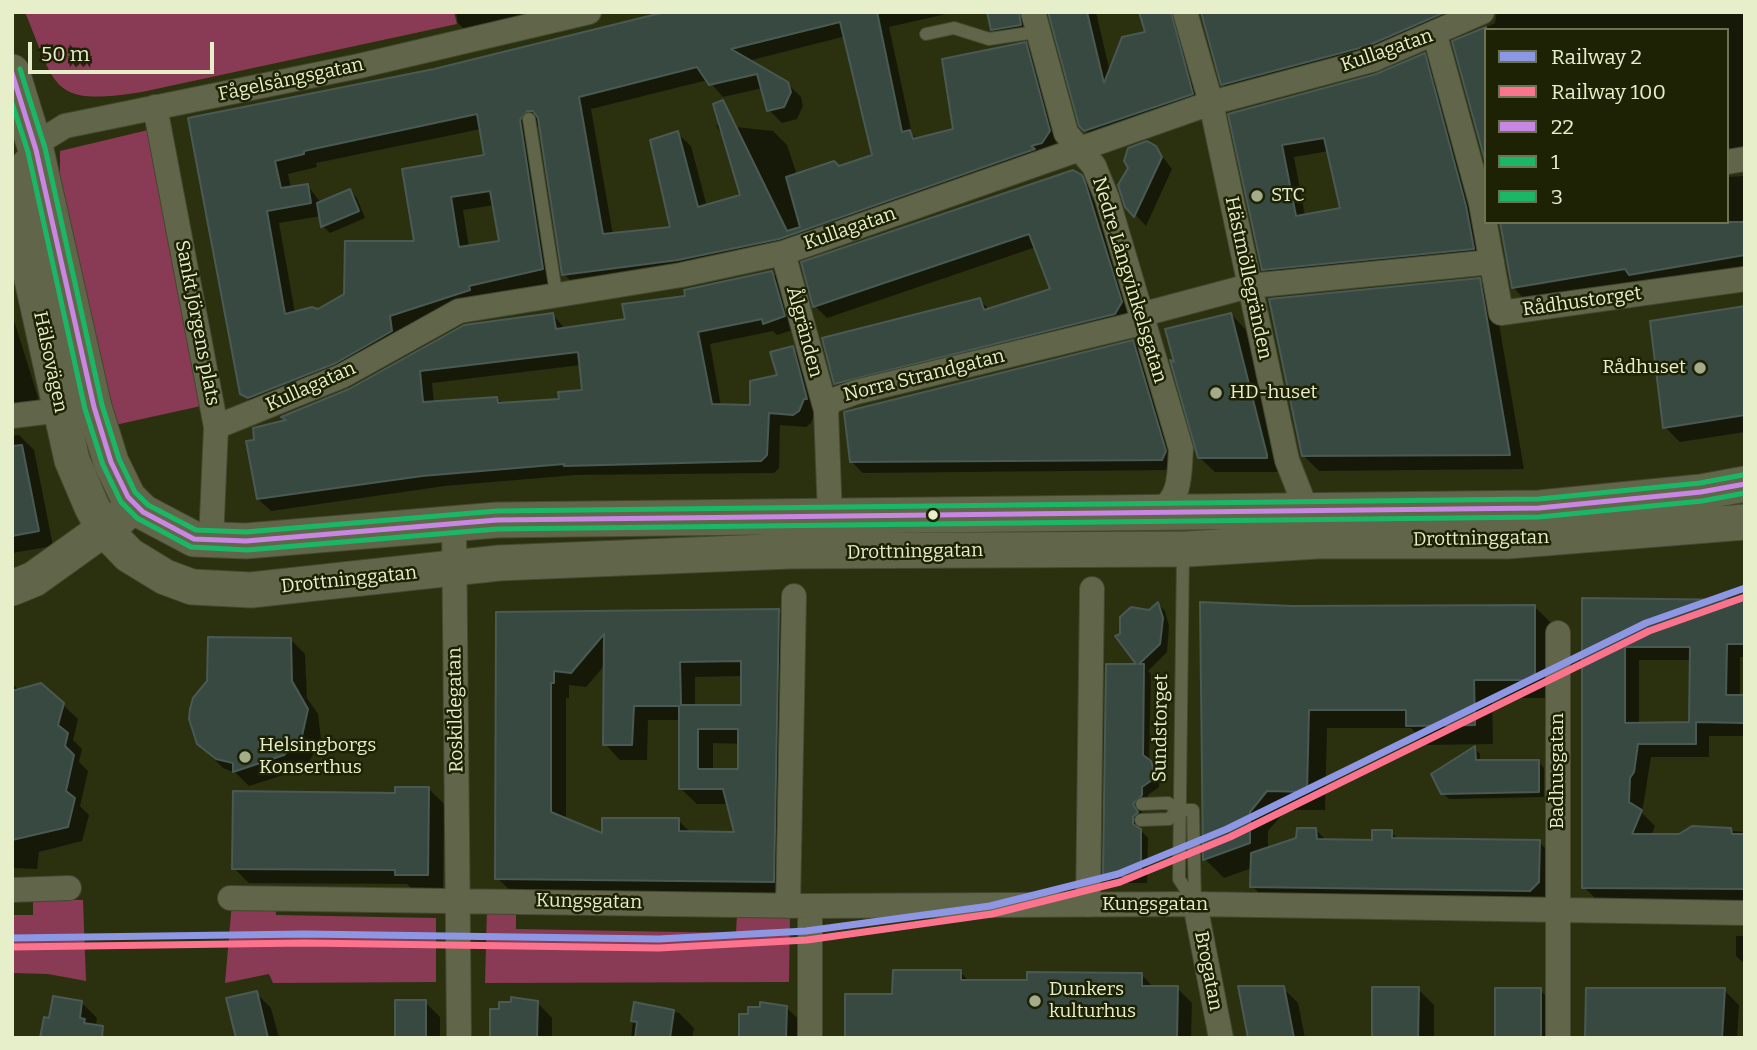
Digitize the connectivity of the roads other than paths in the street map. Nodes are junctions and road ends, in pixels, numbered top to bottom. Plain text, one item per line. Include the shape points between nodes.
1 (589, 12) edge
2 (1185, 12) edge
3 (1482, 12) edge
4 (1034, 22) edge
5 (926, 34) dead end
6 (1435, 35) junction
7 (12, 72) edge
8 (1211, 103) junction
9 (155, 107) junction
10 (529, 119) dead end
11 (36, 149) junction
12 (1079, 150) junction
13 (12, 177) edge
14 (12, 190) edge
15 (1483, 203) edge
16 (1486, 224) edge
17 (783, 253) junction
18 (1492, 262) junction
19 (1745, 279) edge
20 (1250, 286) junction
21 (556, 293) junction
22 (1141, 319) junction
23 (61, 410) junction
24 (826, 410) junction
25 (12, 416) edge
26 (216, 427) junction
27 (1745, 484) edge
28 (136, 506) junction
29 (1159, 511) junction
30 (830, 517) junction
31 (454, 521) junction
32 (1745, 522) edge
33 (1313, 527) junction
34 (104, 529) junction
35 (211, 541) junction
36 (1183, 549) junction
37 (790, 551) junction
38 (454, 569) junction
39 (12, 588) edge
40 (1092, 589) dead end
41 (794, 596) dead end
42 (1558, 633) dead end
43 (1142, 804) dead end
44 (1178, 810) junction
45 (1142, 820) dead end
46 (69, 888) dead end
47 (12, 890) edge
48 (230, 898) dead end
49 (458, 899) junction
50 (1195, 904) junction
51 (1088, 905) junction
52 (799, 906) junction
53 (1557, 909) junction
54 (1745, 913) edge
55 (459, 1038) edge
56 (810, 1038) edge
57 (1221, 1038) edge
58 (1558, 1038) edge

1 - 9 street, Fågelsångsgatan via 359,66
2 - 8 street, Hästmöllegränden
3 - 6 street, Kullagatan
4 - 5 lane via 989,39 954,29
4 - 12 street, Nedre Långvinkelsgatan via 1066,132
6 - 8 street, Kullagatan via 1372,60
6 - 15 street
7 - 11 main road, Hälsovägen
8 - 12 street, Kullagatan
8 - 20 street, Hästmöllegränden
9 - 11 street, Fågelsångsgatan via 65,126 50,133
9 - 26 street, Sankt Jörgens plats
10 - 21 lane
11 - 13 street, Fågelsångsgatan
11 - 28 main road, Hälsovägen via 102,432 122,487
12 - 17 street, Kullagatan
12 - 22 street, Nedre Långvinkelsgatan via 1094,166 1107,198
14 - 23 main road, Hälsovägen
16 - 18 street
17 - 21 street, Kullagatan via 681,275
17 - 24 street, Ålgränden
18 - 19 street, Rådhustorget via 1501,313
18 - 20 street, Norra Strandgatan
20 - 22 street, Norra Strandgatan
20 - 33 street, Hästmöllegränden via 1287,460
21 - 26 street, Kullagatan via 459,311 342,376
22 - 24 street, Norra Strandgatan via 856,392 831,401
22 - 29 street, Nedre Långvinkelsgatan via 1181,449 1179,485
23 - 25 street
23 - 34 main road, Hälsovägen via 78,475
24 - 30 street, Norra Strandgatan
26 - 35 street, Sankt Jörgens plats
27 - 33 main road, Drottninggatan via 1701,492
28 - 34 main road
28 - 35 main road, Drottninggatan via 178,533
29 - 30 main road, Drottninggatan
29 - 33 main road, Drottninggatan
30 - 31 main road, Drottninggatan
30 - 37 street
31 - 35 main road, Drottninggatan
31 - 38 street, Roskildegatan
32 - 33 main road, Drottninggatan via 1508,541
33 - 36 main road, Drottninggatan
34 - 38 main road, Drottninggatan via 120,548 152,570 208,590 251,590
34 - 39 main road via 34,579
36 - 37 main road, Drottninggatan
36 - 44 lane, Sundstorget
37 - 38 main road, Drottninggatan
38 - 49 street, Roskildegatan
40 - 51 street
41 - 52 street
42 - 53 street, Badhusgatan
43 - 44 lane via 1168,803
44 - 45 lane via 1168,819
44 - 50 lane via 1193,810
46 - 47 street
48 - 49 street, Kungsgatan
49 - 52 street, Kungsgatan
49 - 55 street, Roskildegatan
50 - 51 street, Kungsgatan
50 - 53 street, Kungsgatan
50 - 57 street, Brogatan
51 - 52 street, Kungsgatan
52 - 56 street
53 - 54 street, Kungsgatan
53 - 58 street, Badhusgatan

